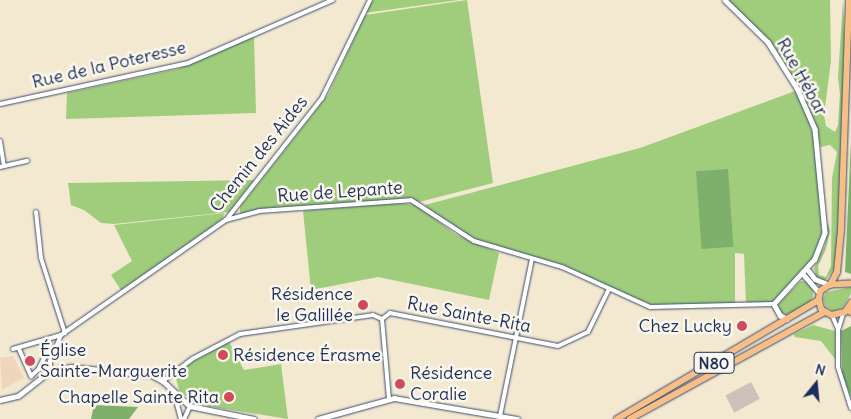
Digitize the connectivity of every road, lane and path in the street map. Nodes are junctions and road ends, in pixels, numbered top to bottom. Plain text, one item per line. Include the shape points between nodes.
1 (333, 0) edge
2 (370, 0) edge
3 (725, 0) edge
4 (849, 0) edge
5 (0, 104) edge
6 (0, 141) edge
7 (28, 161) dead end
8 (2, 166) edge
9 (36, 212) dead end
10 (226, 220) junction
11 (532, 259) junction
12 (808, 270) junction
13 (804, 275) junction
14 (827, 284) junction
15 (851, 284) edge
16 (609, 289) junction
17 (818, 291) junction
18 (819, 300) junction
19 (851, 303) edge
20 (774, 304) junction
21 (811, 307) junction
22 (825, 312) junction
23 (847, 312) edge
24 (832, 315) junction
25 (382, 319) junction
26 (788, 320) junction
27 (838, 330) junction
28 (63, 334) junction
29 (515, 338) junction
30 (49, 340) junction
31 (13, 349) dead end
32 (19, 349) junction
33 (50, 370) junction
34 (163, 381) junction
35 (174, 393) junction
36 (389, 399) junction
37 (0, 400) edge
38 (190, 406) junction
39 (851, 408) edge
40 (500, 416) junction
41 (183, 419) edge
42 (253, 419) edge
43 (318, 419) edge
44 (517, 419) edge
45 (617, 419) edge
46 (630, 419) edge

1 - 5 street, Rue de la Poteresse via 188,63
2 - 10 street, Chemin des Aides via 322,98
3 - 12 street, Rue Hébar via 768,42 797,88 815,129 825,224 821,248
4 - 14 highway via 838,254
6 - 8 street
7 - 8 street
9 - 28 street via 41,258
10 - 11 street, Rue de Lepante via 259,211 403,199 419,203 447,226 474,241
10 - 28 street, Chemin des Aides
11 - 16 street, Rue de Lepante via 562,267
11 - 29 street
12 - 13 street
12 - 14 street via 815,279
13 - 17 street
13 - 20 street
14 - 15 main road
14 - 17 main road
14 - 18 main road, N80
16 - 20 street, Rue de Lepante via 650,307
16 - 29 street, Rue Sainte-Rita via 588,332 580,338 558,346
17 - 21 main road
18 - 21 main road, N80
18 - 22 main road
19 - 23 main road
20 - 26 street via 780,315
21 - 26 main road, N80
22 - 24 main road
22 - 46 main road, N80
23 - 24 main road
23 - 27 street
24 - 27 street
25 - 29 street, Rue Sainte-Rita via 390,313
25 - 34 street, Rue Sainte-Rita via 373,315 240,334 192,358
25 - 36 street
26 - 45 main road, N80
27 - 39 street via 839,377
28 - 30 street, Chemin des Aides
28 - 33 street via 50,361
29 - 40 street
30 - 32 street, Chemin des Aides
30 - 32 street via 48,350 38,370 31,376
31 - 32 street, Chemin des Aides
33 - 34 street via 71,367 130,372 152,375
33 - 37 street via 31,388
34 - 35 street
35 - 38 street
35 - 41 street
36 - 40 street
36 - 43 street
38 - 41 street
38 - 42 street
40 - 44 street

